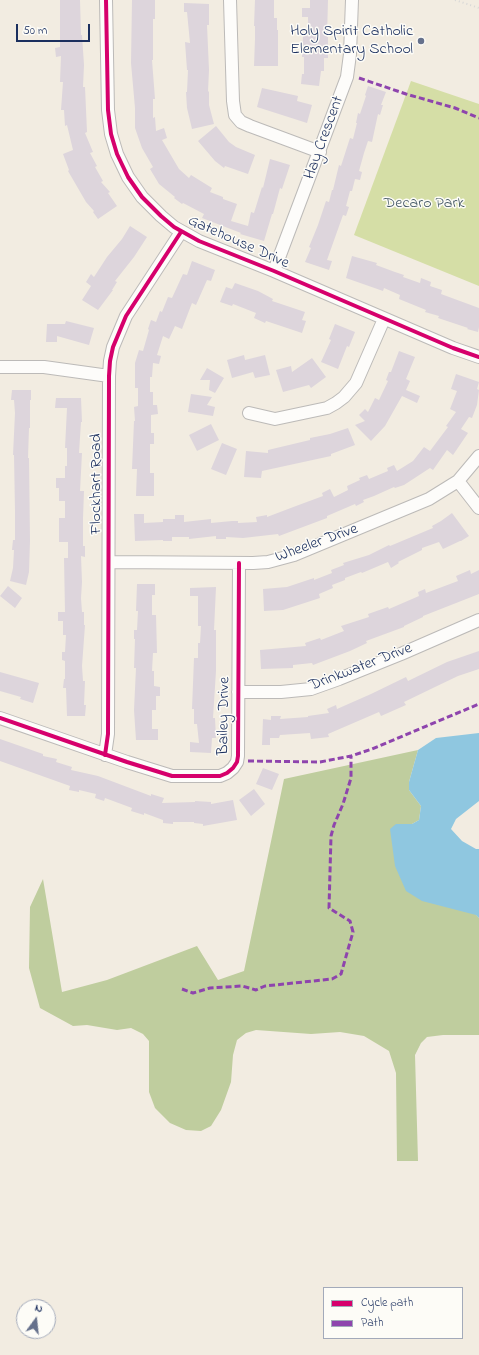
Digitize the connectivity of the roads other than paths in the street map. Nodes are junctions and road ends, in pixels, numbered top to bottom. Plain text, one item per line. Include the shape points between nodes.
1 (106, 0) edge
2 (230, 0) edge
3 (352, 0) edge
4 (320, 152) junction
5 (181, 232) junction
6 (274, 271) junction
7 (384, 319) junction
8 (479, 357) edge
9 (0, 367) edge
10 (109, 376) junction
11 (250, 413) dead end
12 (479, 456) edge
13 (458, 482) junction
14 (479, 508) edge
15 (109, 562) junction
16 (239, 563) junction
17 (479, 620) edge
18 (238, 692) junction
19 (0, 718) edge
20 (105, 755) junction

1 - 5 street, Gatehouse Drive via 108,110 117,154 142,198
2 - 4 street via 235,115 241,122 250,126
3 - 4 street, Hay Crescent via 349,68
4 - 6 street, Hay Crescent
5 - 6 street, Gatehouse Drive
5 - 10 street, Flockhart Road via 126,316 113,347
6 - 7 street, Gatehouse Drive
7 - 8 street, Gatehouse Drive
7 - 11 street via 356,383 336,403 327,408 275,420
9 - 10 street via 44,367
10 - 15 street, Flockhart Road
12 - 13 street, Wheeler Drive
13 - 14 street
13 - 16 street, Wheeler Drive via 429,499 310,549 268,562
15 - 16 street, Wheeler Drive
15 - 20 street, Flockhart Road via 108,734
16 - 18 street, Bailey Drive
17 - 18 street, Drinkwater Drive via 311,689
18 - 20 street, Bailey Drive via 238,756 237,762 228,773 220,776 172,776
19 - 20 street, Bailey Drive

